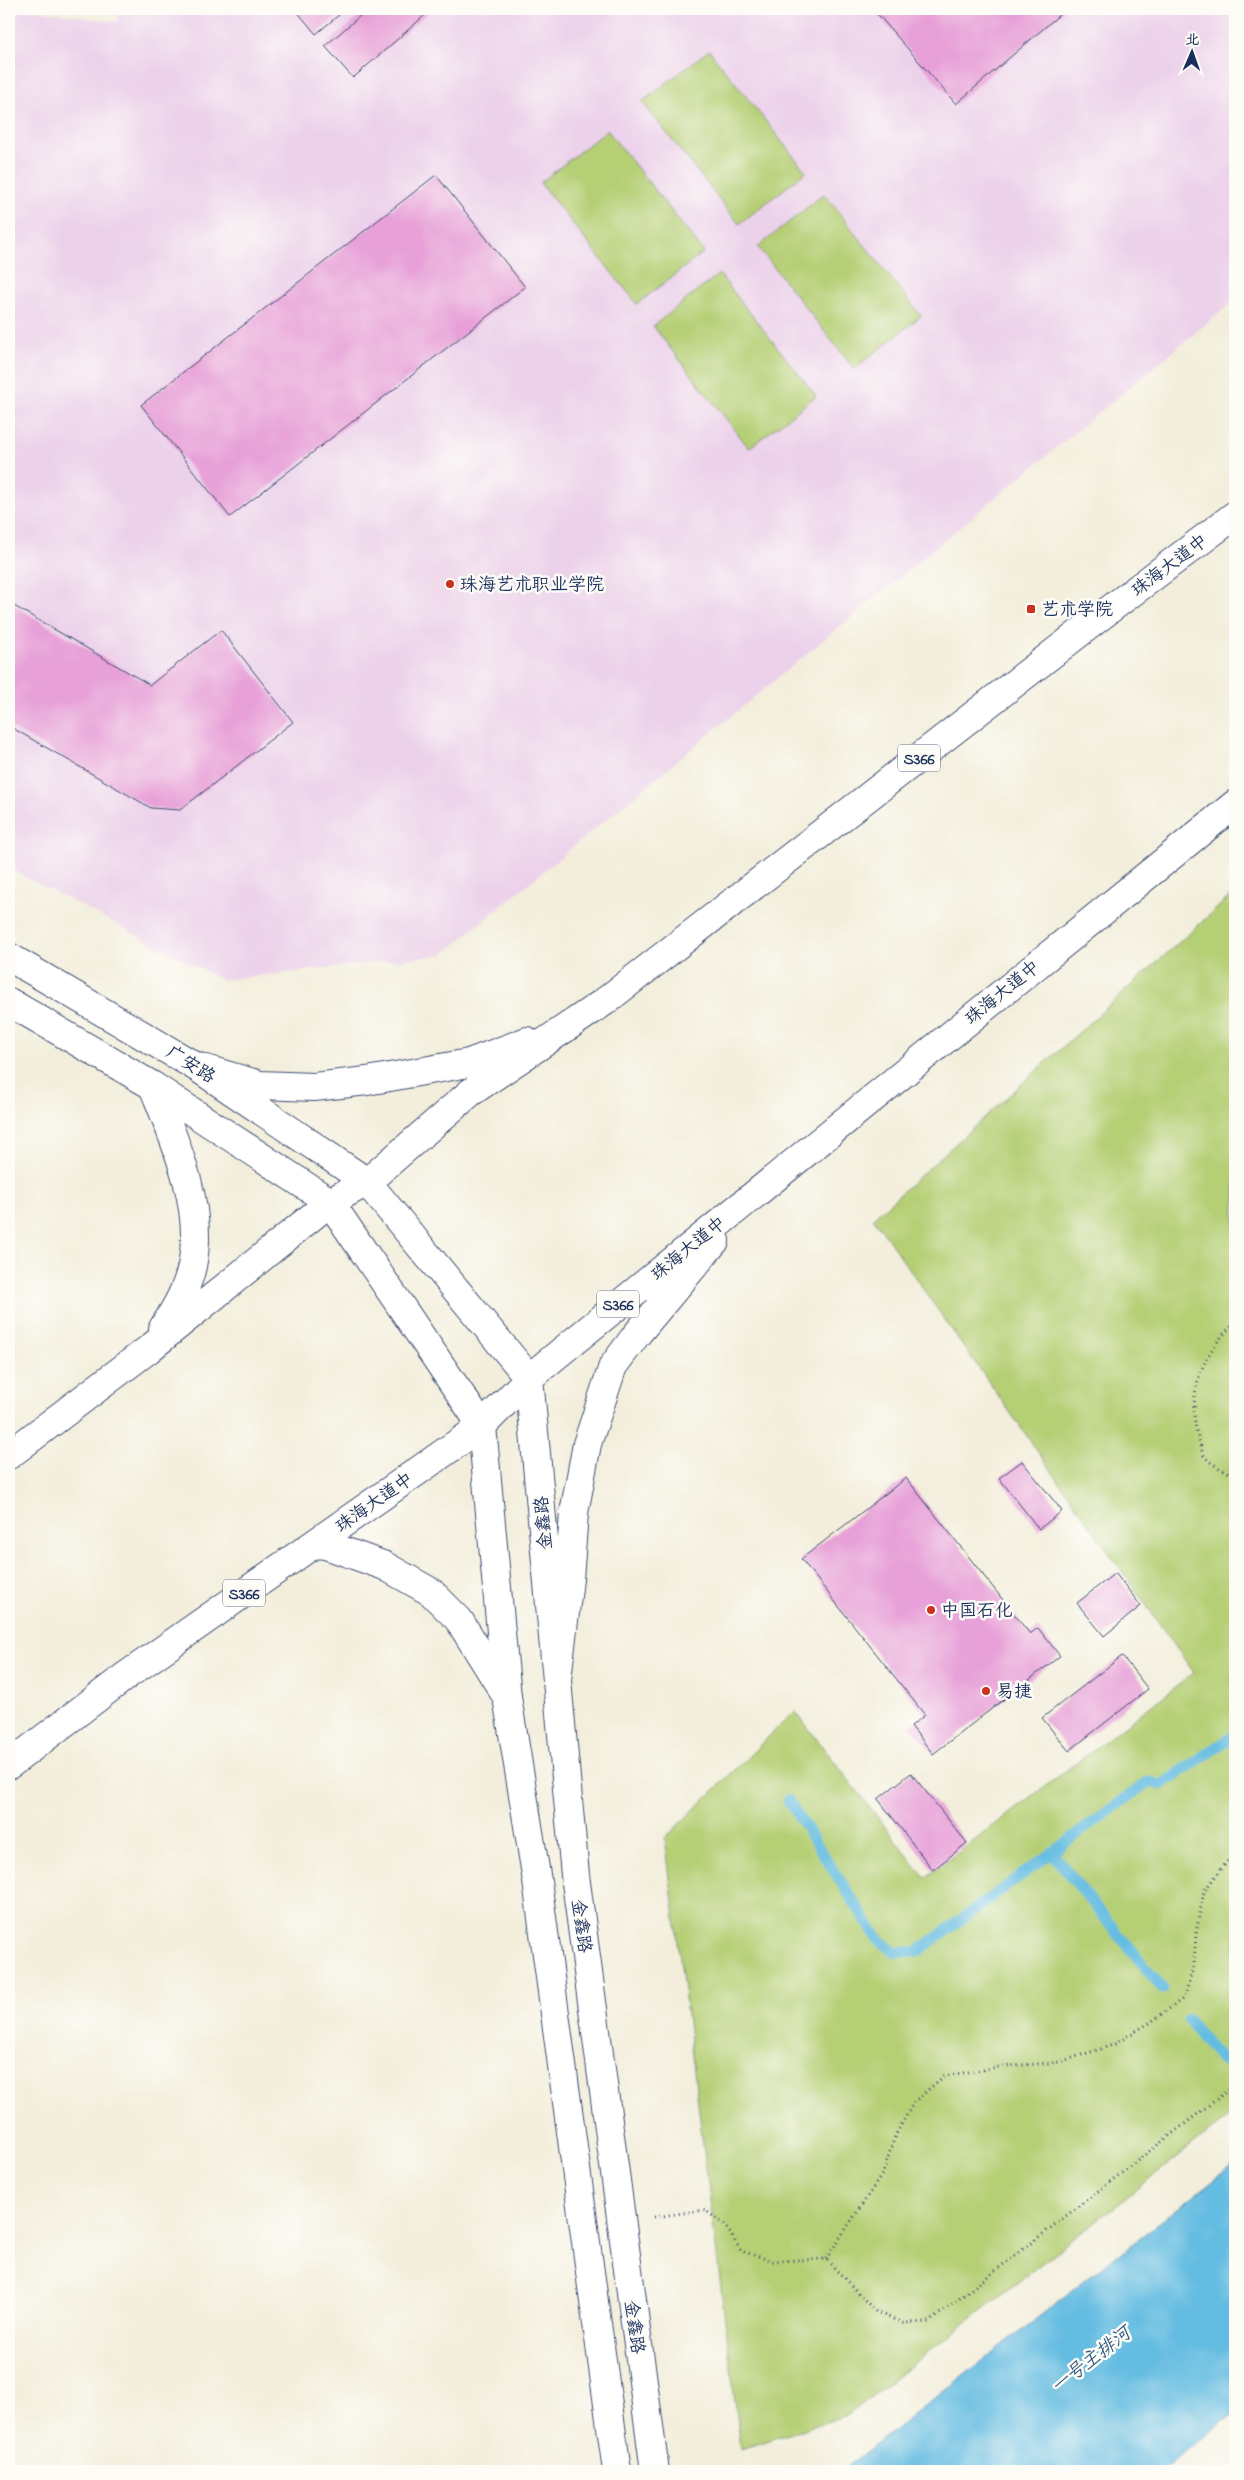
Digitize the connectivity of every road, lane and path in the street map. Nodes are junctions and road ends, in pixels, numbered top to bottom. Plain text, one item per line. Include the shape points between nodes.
1 (1235, 515) edge
2 (1235, 804) edge
3 (9, 957) edge
4 (9, 1002) edge
5 (604, 1002) junction
6 (195, 1066) junction
7 (153, 1086) junction
8 (367, 1182) junction
9 (760, 1188) junction
10 (330, 1202) junction
11 (1235, 1323) edge
12 (149, 1349) junction
13 (529, 1378) junction
14 (482, 1426) junction
15 (9, 1455) edge
16 (1235, 1477) edge
17 (315, 1544) junction
18 (557, 1679) junction
19 (507, 1697) junction
20 (9, 1765) edge
21 (1235, 1852) edge
22 (1235, 2085) edge
23 (621, 2221) junction
24 (826, 2258) junction
25 (617, 2471) edge
26 (655, 2471) edge

1 - 5 main road, 珠海大道中 / S366
2 - 9 main road, 珠海大道中 / S366
3 - 6 main road, 广安路
4 - 7 main road
5 - 6 main road via 526,1042 469,1064 367,1081 314,1087 260,1085
5 - 8 main road, 珠海大道中 / S366 via 472,1092
6 - 8 main road, 广安路
7 - 10 main road
7 - 12 main road via 179,1151 195,1230 192,1266 181,1301
8 - 10 main road, 珠海大道中 / S366
8 - 13 main road, 广安路
9 - 13 main road, 珠海大道中 / S366
9 - 18 main road via 613,1366 587,1444 574,1512
10 - 12 main road, 珠海大道中 / S366
10 - 14 main road
11 - 16 path via 1220,1336 1203,1364 1193,1397 1195,1428 1205,1458
12 - 15 main road, 珠海大道中 / S366
13 - 14 main road, 珠海大道中 / S366
13 - 18 main road, 金鑫路
14 - 17 main road, 珠海大道中 / S366
14 - 19 main road, 金鑫路
17 - 19 main road via 385,1566 431,1592 459,1620
17 - 20 main road, 珠海大道中 / S366 via 127,1675
18 - 23 main road, 金鑫路 via 575,1875
19 - 25 main road, 金鑫路 via 537,1882
21 - 24 path via 1204,1891 1194,1965 1184,1998 1113,2045 1060,2062 944,2076 914,2102 895,2136 883,2173
22 - 24 path via 929,2322 903,2323 876,2312
23 - 24 path via 705,2210 725,2225 741,2251 773,2261
23 - 26 main road, 金鑫路

